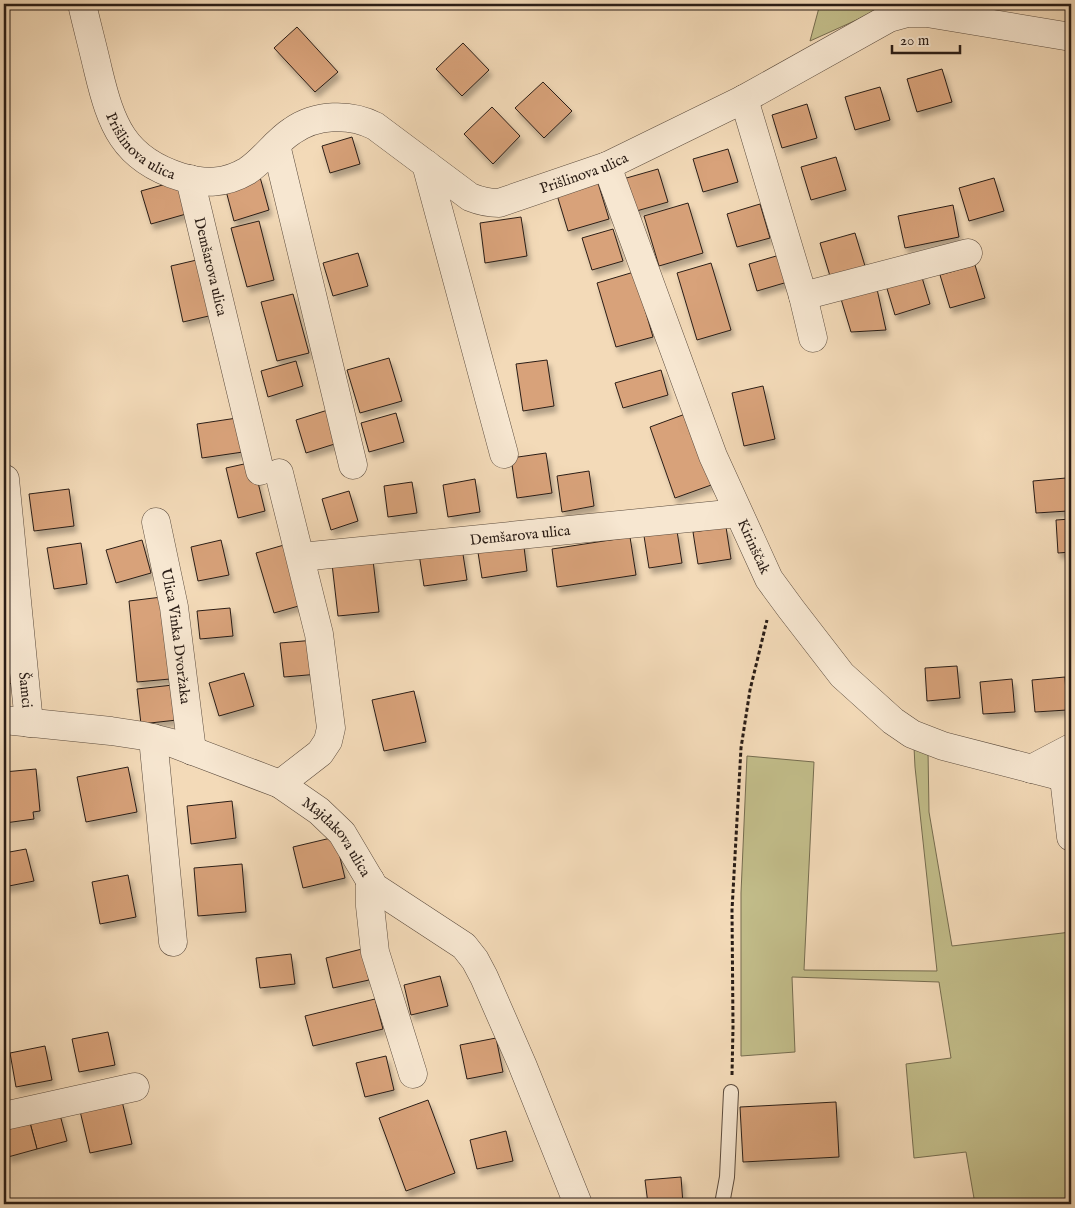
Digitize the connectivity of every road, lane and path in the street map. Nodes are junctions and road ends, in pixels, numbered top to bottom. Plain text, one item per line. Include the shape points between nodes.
1 (82, 4) edge
2 (1071, 37) edge
3 (744, 99) junction
4 (276, 145) junction
5 (426, 164) junction
6 (607, 166) junction
7 (190, 179) junction
8 (968, 253) dead end
9 (803, 296) junction
10 (813, 338) dead end
11 (504, 454) dead end
12 (353, 465) dead end
13 (5, 479) edge
14 (738, 513) junction
15 (156, 522) dead end
16 (301, 557) junction
17 (775, 588) junction
18 (16, 722) edge
19 (153, 738) junction
20 (1071, 748) edge
21 (192, 751) junction
22 (1031, 769) junction
23 (1067, 778) edge
24 (280, 784) junction
25 (1071, 836) edge
26 (370, 880) junction
27 (173, 942) dead end
28 (413, 1074) dead end
29 (135, 1087) dead end
30 (731, 1092) joint
31 (4, 1116) edge
32 (578, 1204) edge
33 (722, 1204) edge

1 - 7 street, Prišlinova ulica via 105,98 121,136 147,161
2 - 3 street, Prišlinova ulica via 928,13 907,13 890,18
3 - 6 street, Prišlinova ulica
3 - 9 street
4 - 5 street, Prišlinova ulica via 292,130 306,124 332,117 353,118 375,126
4 - 7 street, Prišlinova ulica via 246,171 223,181 209,183
4 - 12 street
5 - 6 street, Prišlinova ulica via 470,197 490,203 499,203
5 - 11 street
6 - 14 street, Kirinščak via 713,456
7 - 16 street, Demšarova ulica via 270,472
8 - 9 street
9 - 10 street
13 - 18 street, Šamci
14 - 16 street, Demšarova ulica
14 - 17 street, Kirinščak
15 - 21 street, Ulica Vinka Dvoržaka via 174,607
16 - 24 street, Demšarova ulica via 319,634 331,728 320,753
17 - 22 street, Kirinščak via 842,675 899,725 912,734 943,746
17 - 30 path via 750,690 741,748 732,910
18 - 19 street, Majdakova ulica
19 - 21 street, Majdakova ulica
19 - 27 street
20 - 22 street
21 - 24 street, Majdakova ulica
22 - 23 street, Kirinščak
23 - 25 street, Kirinščak
24 - 26 street, Majdakova ulica via 320,811 342,833
26 - 28 street via 375,952
26 - 32 street, Majdakova ulica via 374,887 464,946 475,960 522,1064
29 - 31 street
30 - 33 lane via 727,1177

